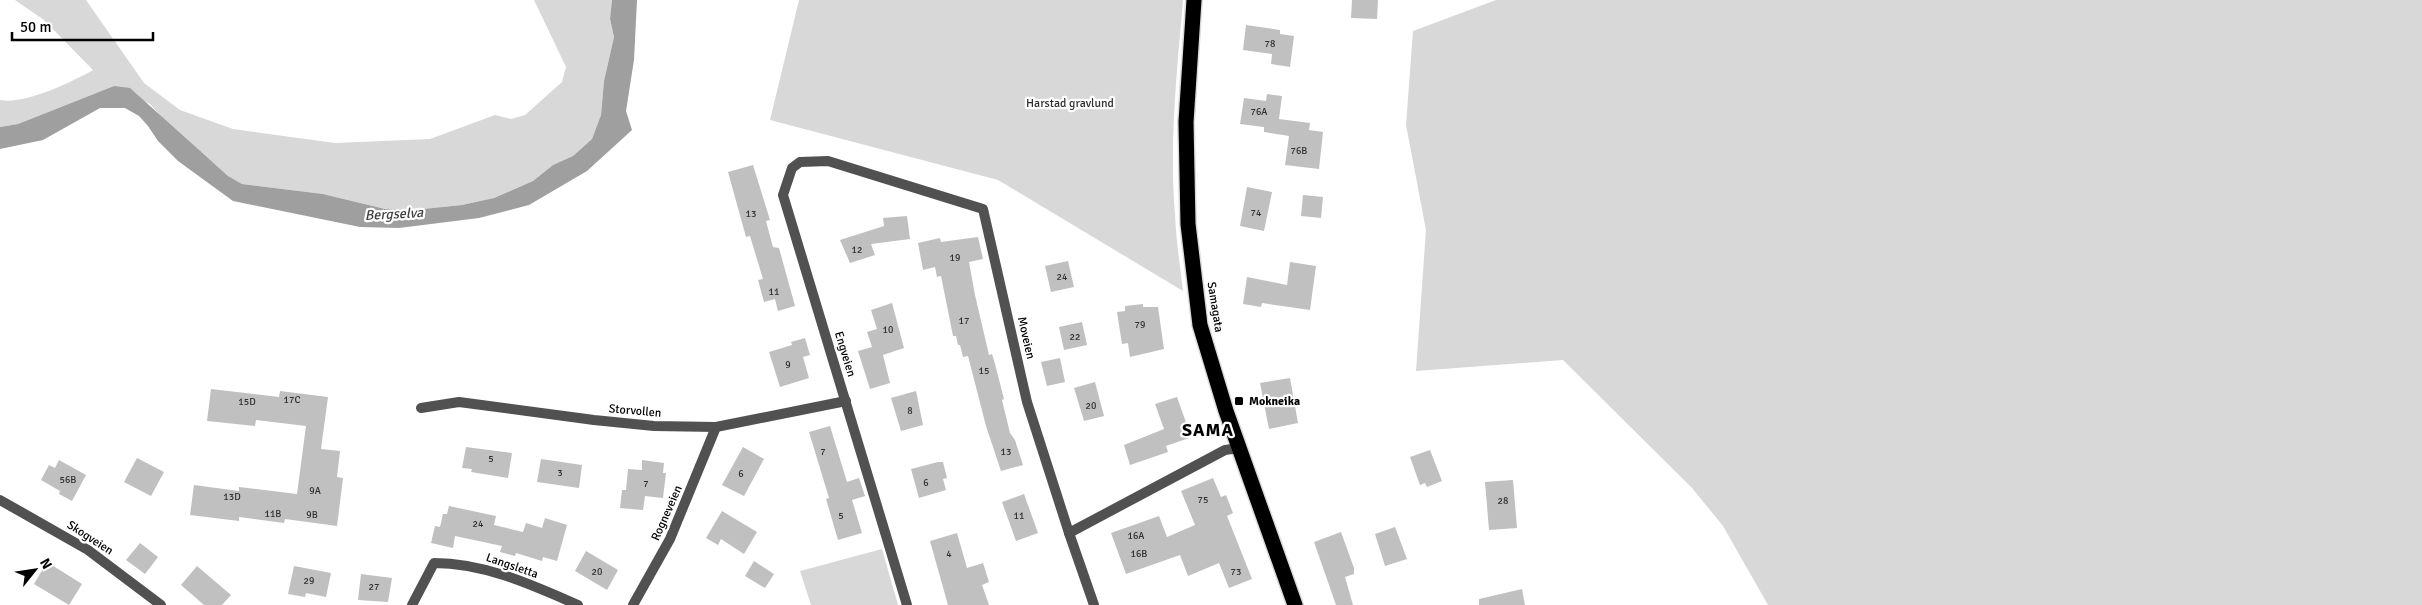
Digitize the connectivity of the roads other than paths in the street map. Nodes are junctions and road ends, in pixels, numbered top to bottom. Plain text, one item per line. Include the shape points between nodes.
1 (1194, 0) edge
2 (849, 167) joint
3 (846, 401) junction
4 (421, 408) dead end
5 (716, 427) junction
6 (1239, 448) junction
7 (0, 500) edge
8 (1068, 533) junction
9 (161, 605) edge
10 (412, 605) edge
11 (578, 605) edge
12 (633, 605) edge
13 (907, 605) edge
14 (1094, 605) edge
15 (1295, 605) edge

1 - 6 highway, Samagata via 1186,122 1188,224 1200,325
2 - 3 street, Engveien via 828,161 800,162 792,168 783,195
2 - 8 street, Moveien via 983,209 1027,402
3 - 5 street, Storvollen
3 - 13 street, Engveien
4 - 5 street, Storvollen via 459,402 654,426
5 - 12 street, Rogneveien via 670,540
6 - 8 street via 1224,450
6 - 15 highway, Samagata
7 - 9 street, Skogveien via 88,550
8 - 14 street, Moveien
10 - 11 street, Langsletta via 434,563 480,568

